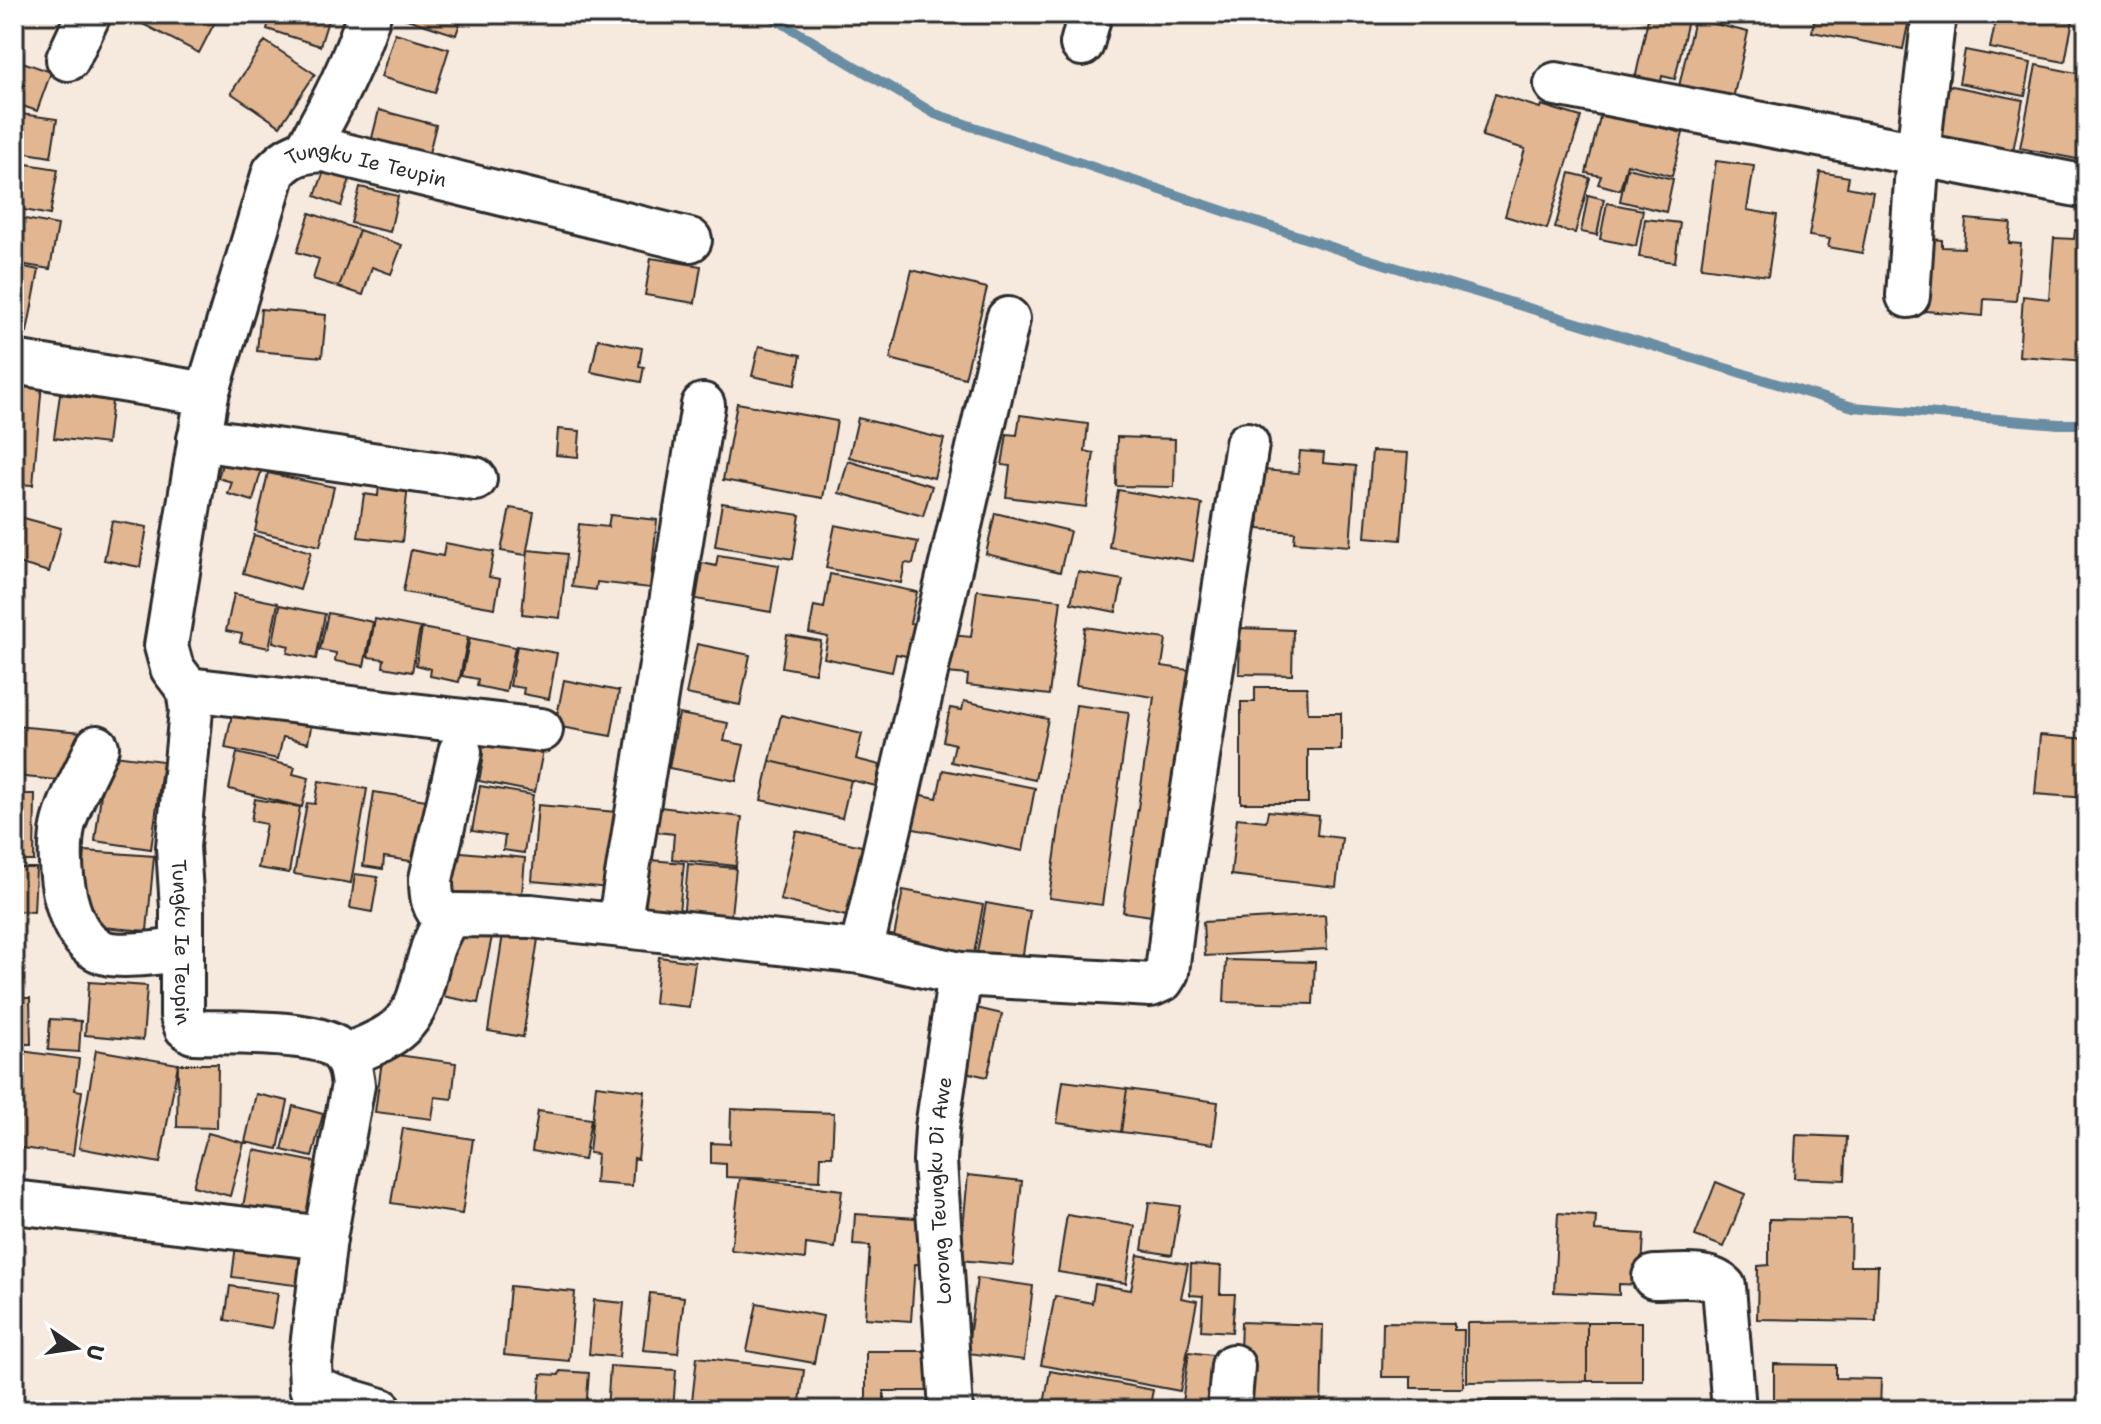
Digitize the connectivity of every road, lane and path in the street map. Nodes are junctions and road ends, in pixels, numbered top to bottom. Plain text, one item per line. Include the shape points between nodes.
1 (89, 14) edge
2 (369, 14) edge
3 (1934, 14) edge
4 (68, 59) dead end
5 (1556, 84) dead end
6 (306, 151) junction
7 (1918, 153) junction
8 (2087, 187) edge
9 (690, 240) dead end
10 (1908, 296) dead end
11 (1008, 319) dead end
12 (14, 362) edge
13 (207, 394) junction
14 (703, 405) dead end
15 (199, 439) junction
16 (1247, 444) dead end
17 (475, 479) dead end
18 (188, 689) junction
19 (541, 730) dead end
20 (97, 747) dead end
21 (460, 752) dead end
22 (446, 919) junction
23 (619, 925) junction
24 (181, 950) junction
25 (861, 952) junction
26 (960, 974) junction
27 (345, 1056) junction
28 (14, 1202) edge
29 (325, 1238) junction
30 (1654, 1277) dead end
31 (1233, 1366) dead end
32 (381, 1410) edge
33 (951, 1410) edge
34 (1229, 1410) edge
35 (1734, 1410) edge

1 - 4 street
2 - 6 street via 342,87
3 - 7 street
5 - 7 street
6 - 9 street, Tungku Ie Teupin via 324,150
6 - 13 street, Tungku Ie Teupin via 292,154 274,172
7 - 8 street
7 - 10 street
11 - 25 street
12 - 13 street
13 - 15 street, Tungku Ie Teupin
14 - 23 street
15 - 17 street
15 - 18 street, Tungku Ie Teupin via 166,646 172,668
16 - 26 street via 1167,972 1151,985
18 - 19 street
18 - 24 street, Tungku Ie Teupin via 191,710 178,847
20 - 24 street via 63,827 63,894 73,921 87,944 107,954
21 - 22 street via 431,879 435,907
22 - 23 street via 467,914
22 - 27 street via 422,992 401,1027
23 - 25 street
24 - 27 street, Tungku Ie Teupin via 182,1016 193,1032 303,1036 325,1041
25 - 26 street
26 - 33 street, Lorong Teungku Di Awe via 935,1161
27 - 29 street via 353,1085
28 - 29 street
29 - 32 street via 311,1387
30 - 35 street via 1706,1277 1724,1287
31 - 34 street

